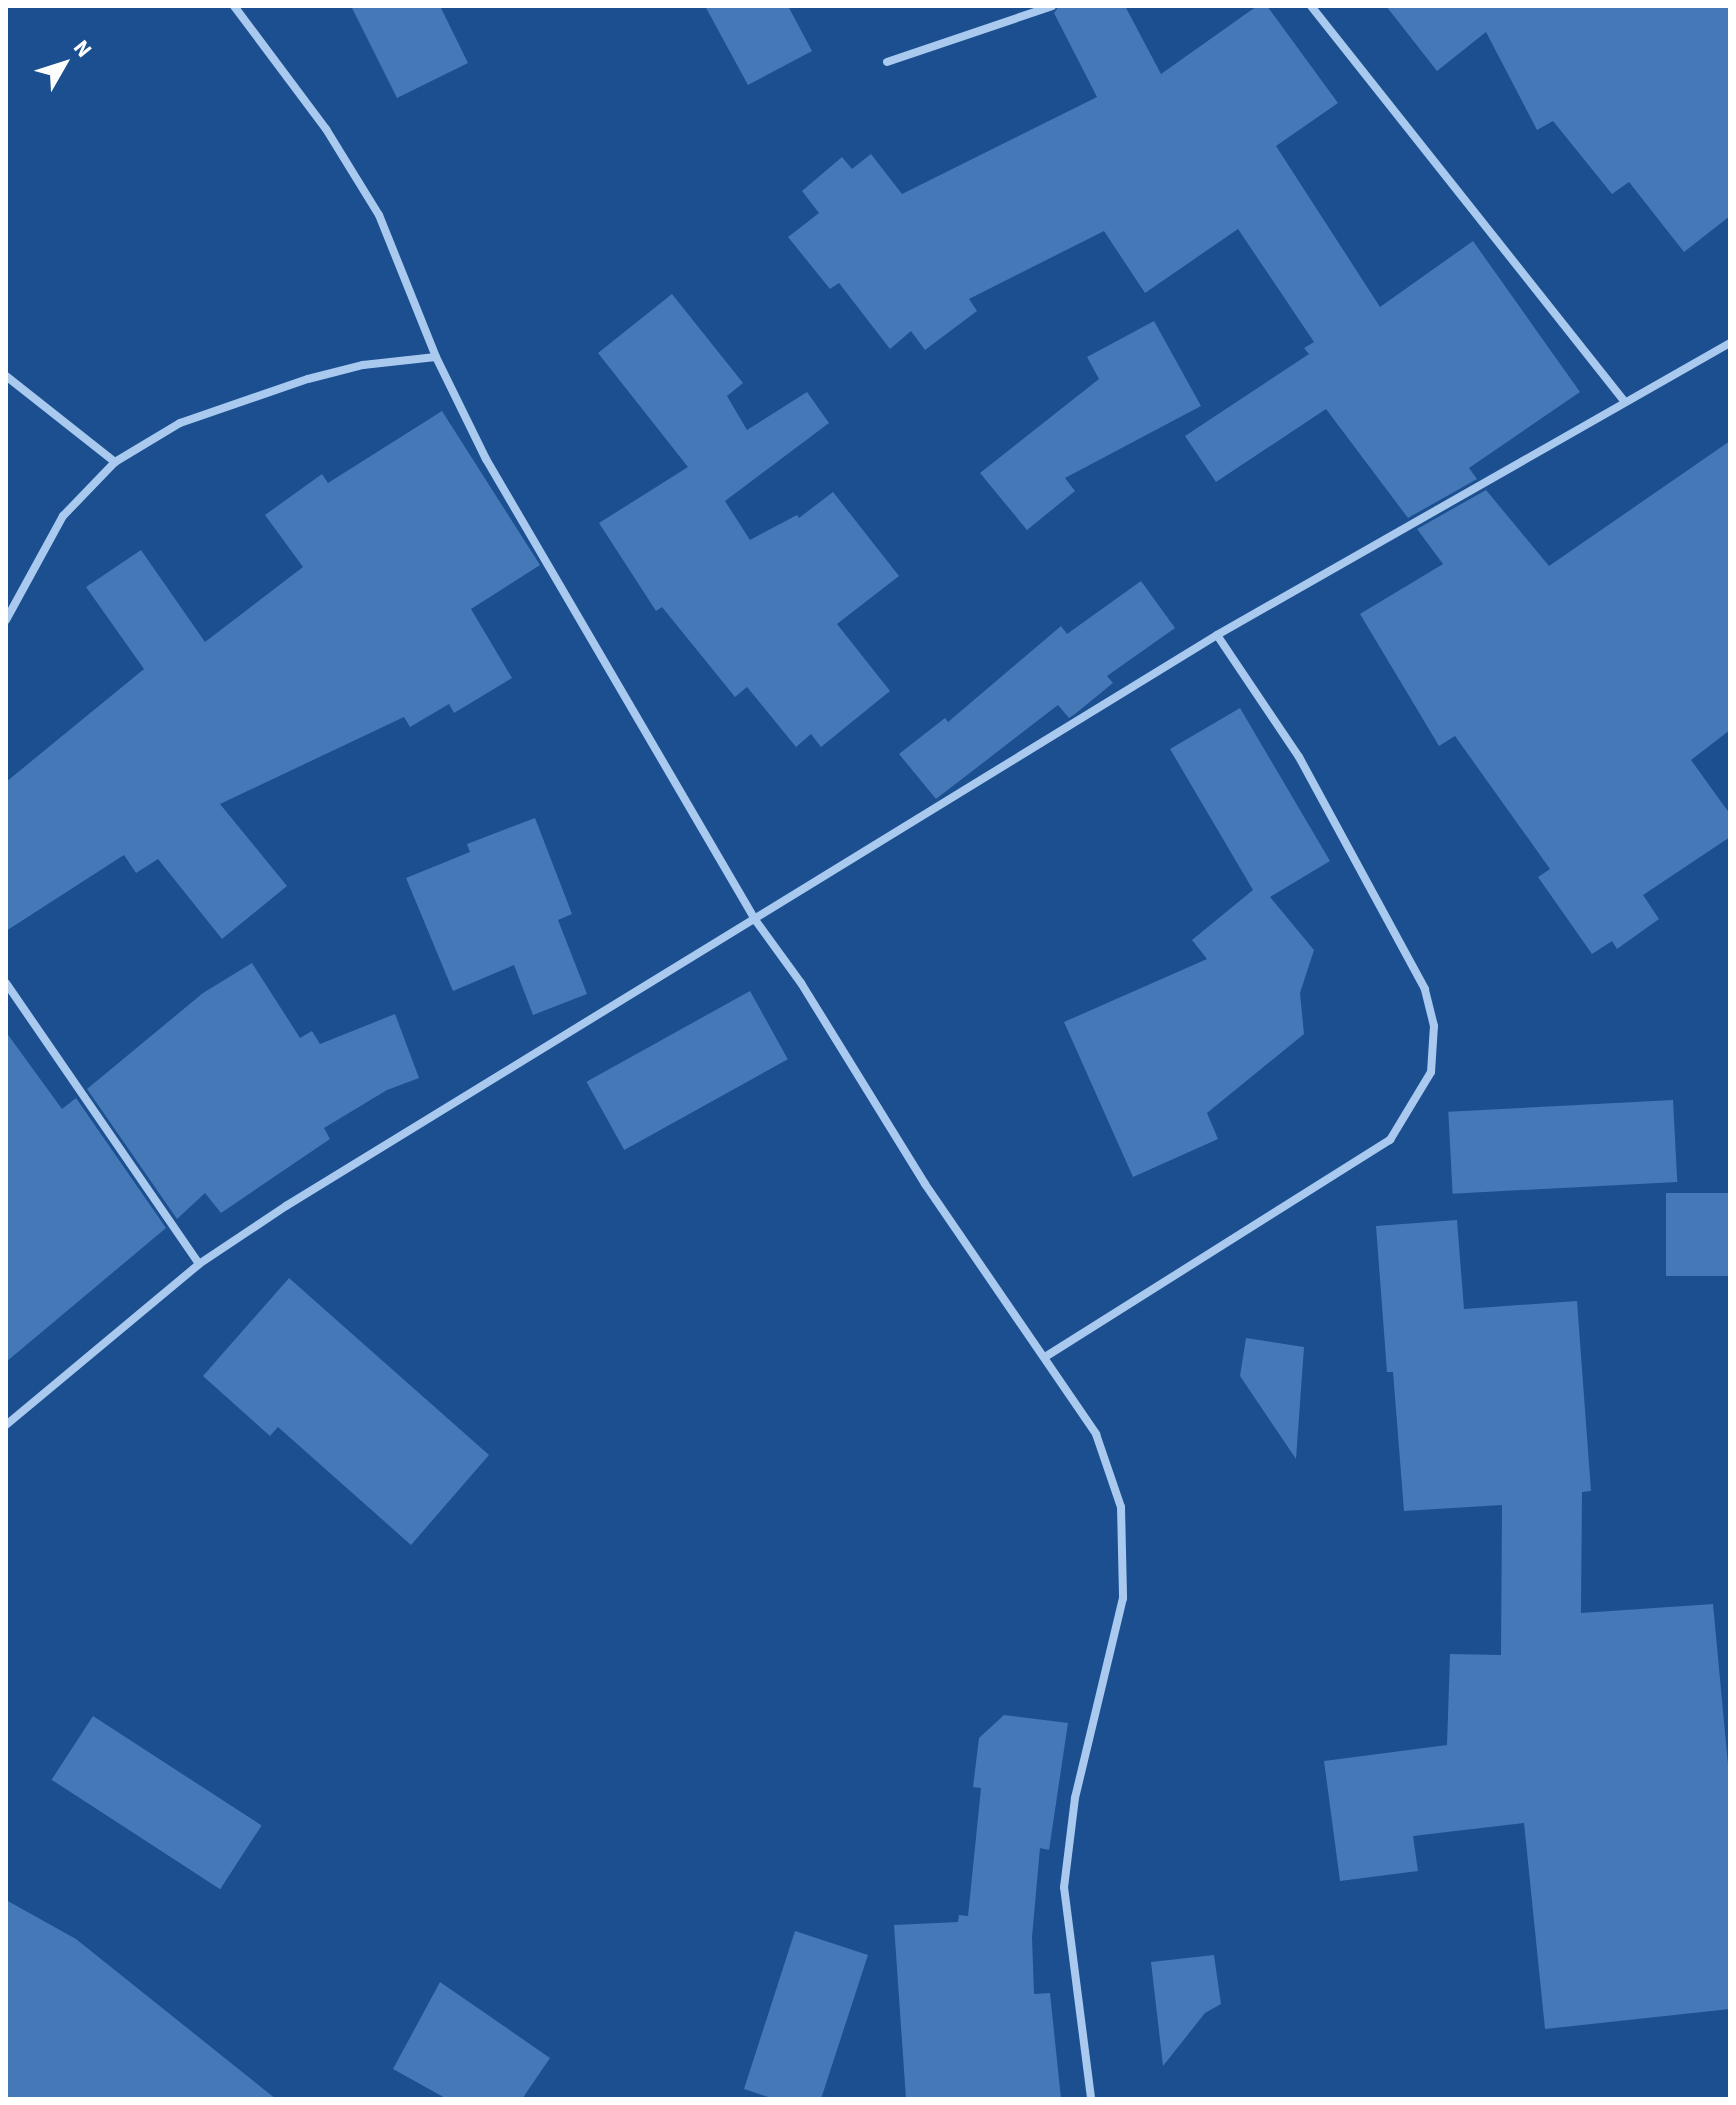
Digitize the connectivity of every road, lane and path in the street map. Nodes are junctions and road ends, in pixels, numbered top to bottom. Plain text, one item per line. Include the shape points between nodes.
1 (234, 6) edge
2 (1052, 6) edge
3 (1311, 6) edge
4 (887, 62) dead end
5 (1730, 343) edge
6 (436, 357) junction
7 (6, 376) edge
8 (1625, 402) junction
9 (115, 462) junction
10 (6, 620) edge
11 (1217, 635) junction
12 (756, 921) junction
13 (6, 983) edge
14 (199, 1264) junction
15 (1045, 1357) junction
16 (6, 1425) edge
17 (1091, 2099) edge

1 - 6 street via 326,129 379,215
2 - 4 street
3 - 8 street
5 - 8 street
6 - 9 street via 363,365 308,379 180,423
6 - 12 street via 486,459
7 - 9 street
8 - 11 street
9 - 10 street via 63,516
11 - 12 street
11 - 15 street via 1299,757 1425,989 1434,1026 1431,1072 1390,1140
12 - 14 street
12 - 15 street via 801,983 925,1184
13 - 14 street
14 - 16 street
15 - 17 street via 1096,1434 1121,1507 1123,1598 1105,1692 1075,1798 1064,1887

